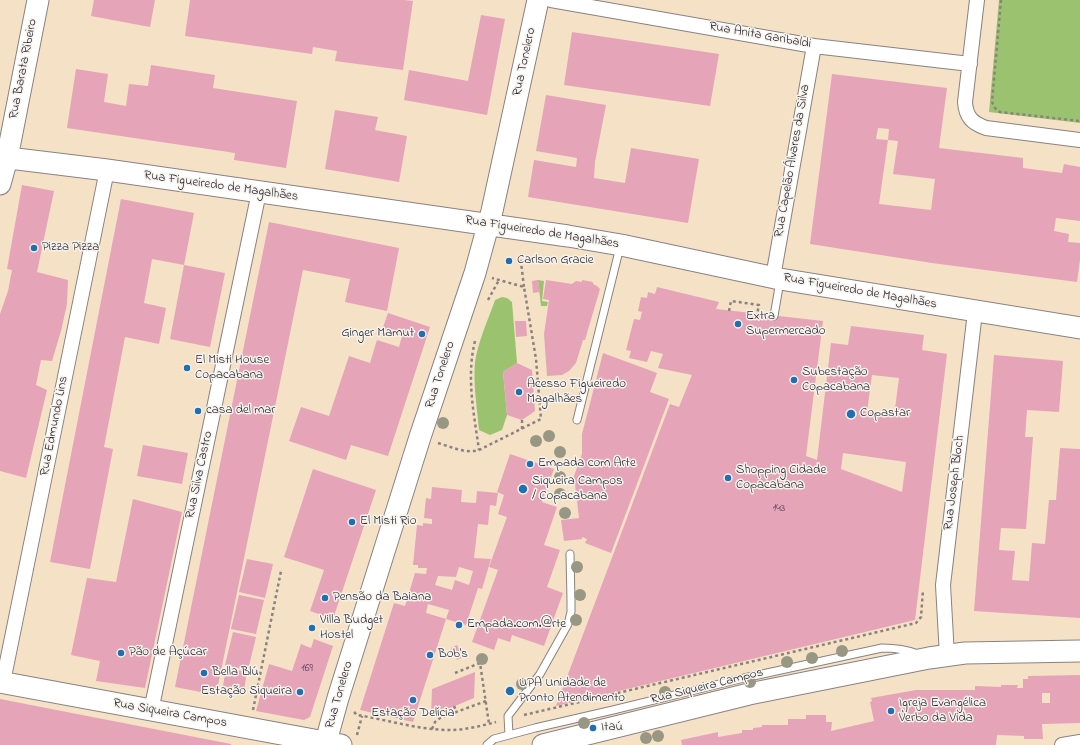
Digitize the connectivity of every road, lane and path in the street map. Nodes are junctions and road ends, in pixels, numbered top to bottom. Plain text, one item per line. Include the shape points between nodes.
1 (38, 0) edge
2 (538, 0) edge
3 (551, 0) edge
4 (977, 0) edge
5 (1001, 0) edge
6 (814, 46) junction
7 (970, 64) junction
8 (1080, 121) edge
9 (1080, 140) edge
10 (3, 157) edge
11 (107, 170) junction
12 (0, 184) edge
13 (259, 192) junction
14 (489, 224) junction
15 (621, 245) junction
16 (520, 254) dead end
17 (488, 277) dead end
18 (776, 278) junction
19 (499, 280) junction
20 (524, 287) junction
21 (486, 304) dead end
22 (729, 311) dead end
23 (975, 312) junction
24 (758, 314) dead end
25 (774, 316) dead end
26 (1080, 328) edge
27 (477, 334) dead end
28 (522, 420) dead end
29 (577, 420) dead end
30 (522, 429) junction
31 (420, 437) junction
32 (479, 450) junction
33 (570, 554) dead end
34 (281, 571) dead end
35 (923, 590) dead end
36 (1080, 651) edge
37 (938, 657) junction
38 (456, 673) dead end
39 (2, 682) edge
40 (338, 698) junction
41 (486, 701) junction
42 (454, 706) dead end
43 (150, 711) junction
44 (456, 711) junction
45 (362, 716) junction
46 (508, 719) junction
47 (489, 724) junction
48 (250, 728) junction
49 (432, 729) junction
50 (509, 735) junction
51 (337, 742) edge
52 (1080, 742) edge
53 (487, 745) edge
54 (543, 745) edge
55 (1062, 745) edge

1 - 10 main road, Rua Barata Ribeiro
2 - 14 main road, Rua Tonelero
3 - 6 street, Rua Anita Garibaldi
4 - 7 street
5 - 8 path via 992,102 994,108 1000,112
6 - 7 street, Rua Anita Garibaldi
6 - 18 street, Rua Capelão Álvares da Silva
7 - 9 street via 965,110 970,119 978,125
10 - 11 main road, Rua Figueiredo de Magalhães
10 - 12 main road, Rua Barata Ribeiro
11 - 13 main road, Rua Figueiredo de Magalhães
11 - 39 street, Rua Edmundo Lins
13 - 14 main road, Rua Figueiredo de Magalhães
13 - 43 street, Rua Silva Castro
14 - 15 main road, Rua Figueiredo de Magalhães
14 - 31 main road, Rua Tonelero
15 - 18 main road, Rua Figueiredo de Magalhães
15 - 29 lane
16 - 20 path
17 - 19 path
18 - 23 main road, Rua Figueiredo de Magalhães
18 - 25 lane
19 - 20 path
19 - 21 path
20 - 30 path via 536,359 541,419
22 - 24 path via 731,301 759,305
23 - 26 main road, Rua Figueiredo de Magalhães
23 - 37 street, Rua Joseph Bloch via 943,585
27 - 32 path via 470,361 470,382
28 - 30 path
30 - 32 path
31 - 32 path via 466,452
31 - 40 main road, Rua Tonelero
33 - 46 lane via 571,606 568,624 540,674 509,714
34 - 48 path
35 - 46 path via 921,617 916,623
36 - 37 main road, Rua Siqueira Campos via 965,653
37 - 50 lane, Rua Siqueira Campos via 904,649 882,648 744,678
37 - 54 main road, Rua Siqueira Campos via 749,694
38 - 41 path via 480,663
39 - 43 main road, Rua Siqueira Campos
40 - 45 path via 354,704 354,712
40 - 51 main road, Rua Tonelero
41 - 44 path
41 - 47 path
42 - 44 path
43 - 48 main road, Rua Siqueira Campos
44 - 49 path via 437,720
45 - 49 path
45 - 51 path
46 - 47 path
46 - 50 lane
47 - 49 path via 457,730
48 - 51 main road, Rua Siqueira Campos
50 - 53 lane, Rua Siqueira Campos
52 - 55 street

